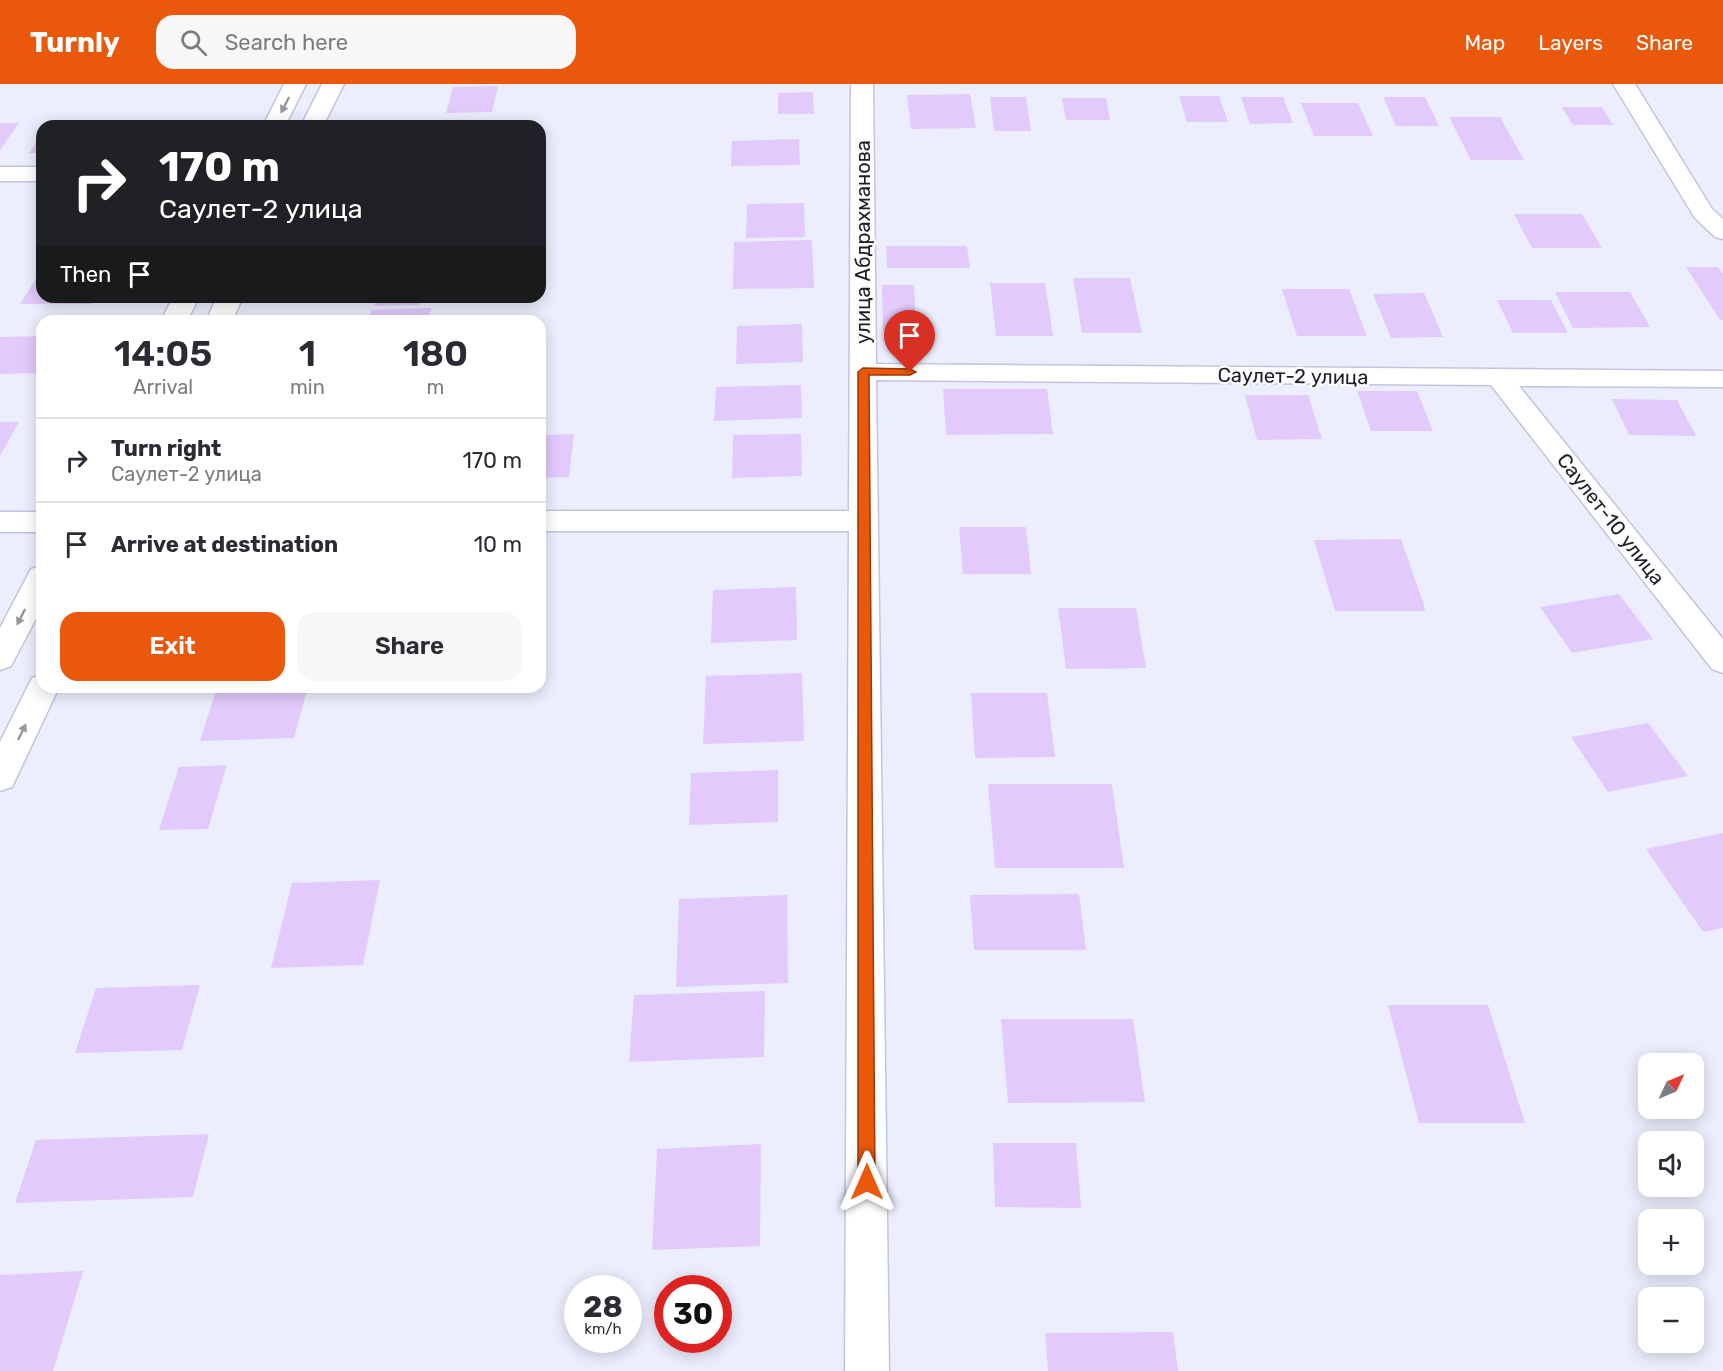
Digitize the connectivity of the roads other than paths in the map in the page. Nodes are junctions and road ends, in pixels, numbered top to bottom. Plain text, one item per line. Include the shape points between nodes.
1 (295, 84) edge
2 (333, 84) edge
3 (862, 84) edge
4 (1624, 84) edge
5 (277, 120) edge
6 (315, 120) edge
7 (0, 174) edge
8 (36, 174) edge
9 (1723, 232) edge
10 (863, 372) junction
11 (1498, 377) junction
12 (1723, 379) edge
13 (546, 521) edge
14 (864, 521) junction
15 (0, 522) edge
16 (36, 522) edge
17 (36, 589) edge
18 (0, 658) edge
19 (1723, 661) edge
20 (40, 693) edge
21 (0, 777) edge
22 (867, 1371) edge

1 -> 5 street
2 - 6 street
3 - 10 street, улица Абдрахманова
4 - 9 street via 1703,213
7 - 8 street
10 - 11 street, Саулет-2 улица
10 - 14 street, улица Абдрахманова
11 - 12 street, Саулет-2 улица
11 - 19 street, Саулет-10 улица
13 - 14 street
14 - 22 street, улица Абдрахманова
15 - 16 street
17 -> 18 street
21 -> 20 street

